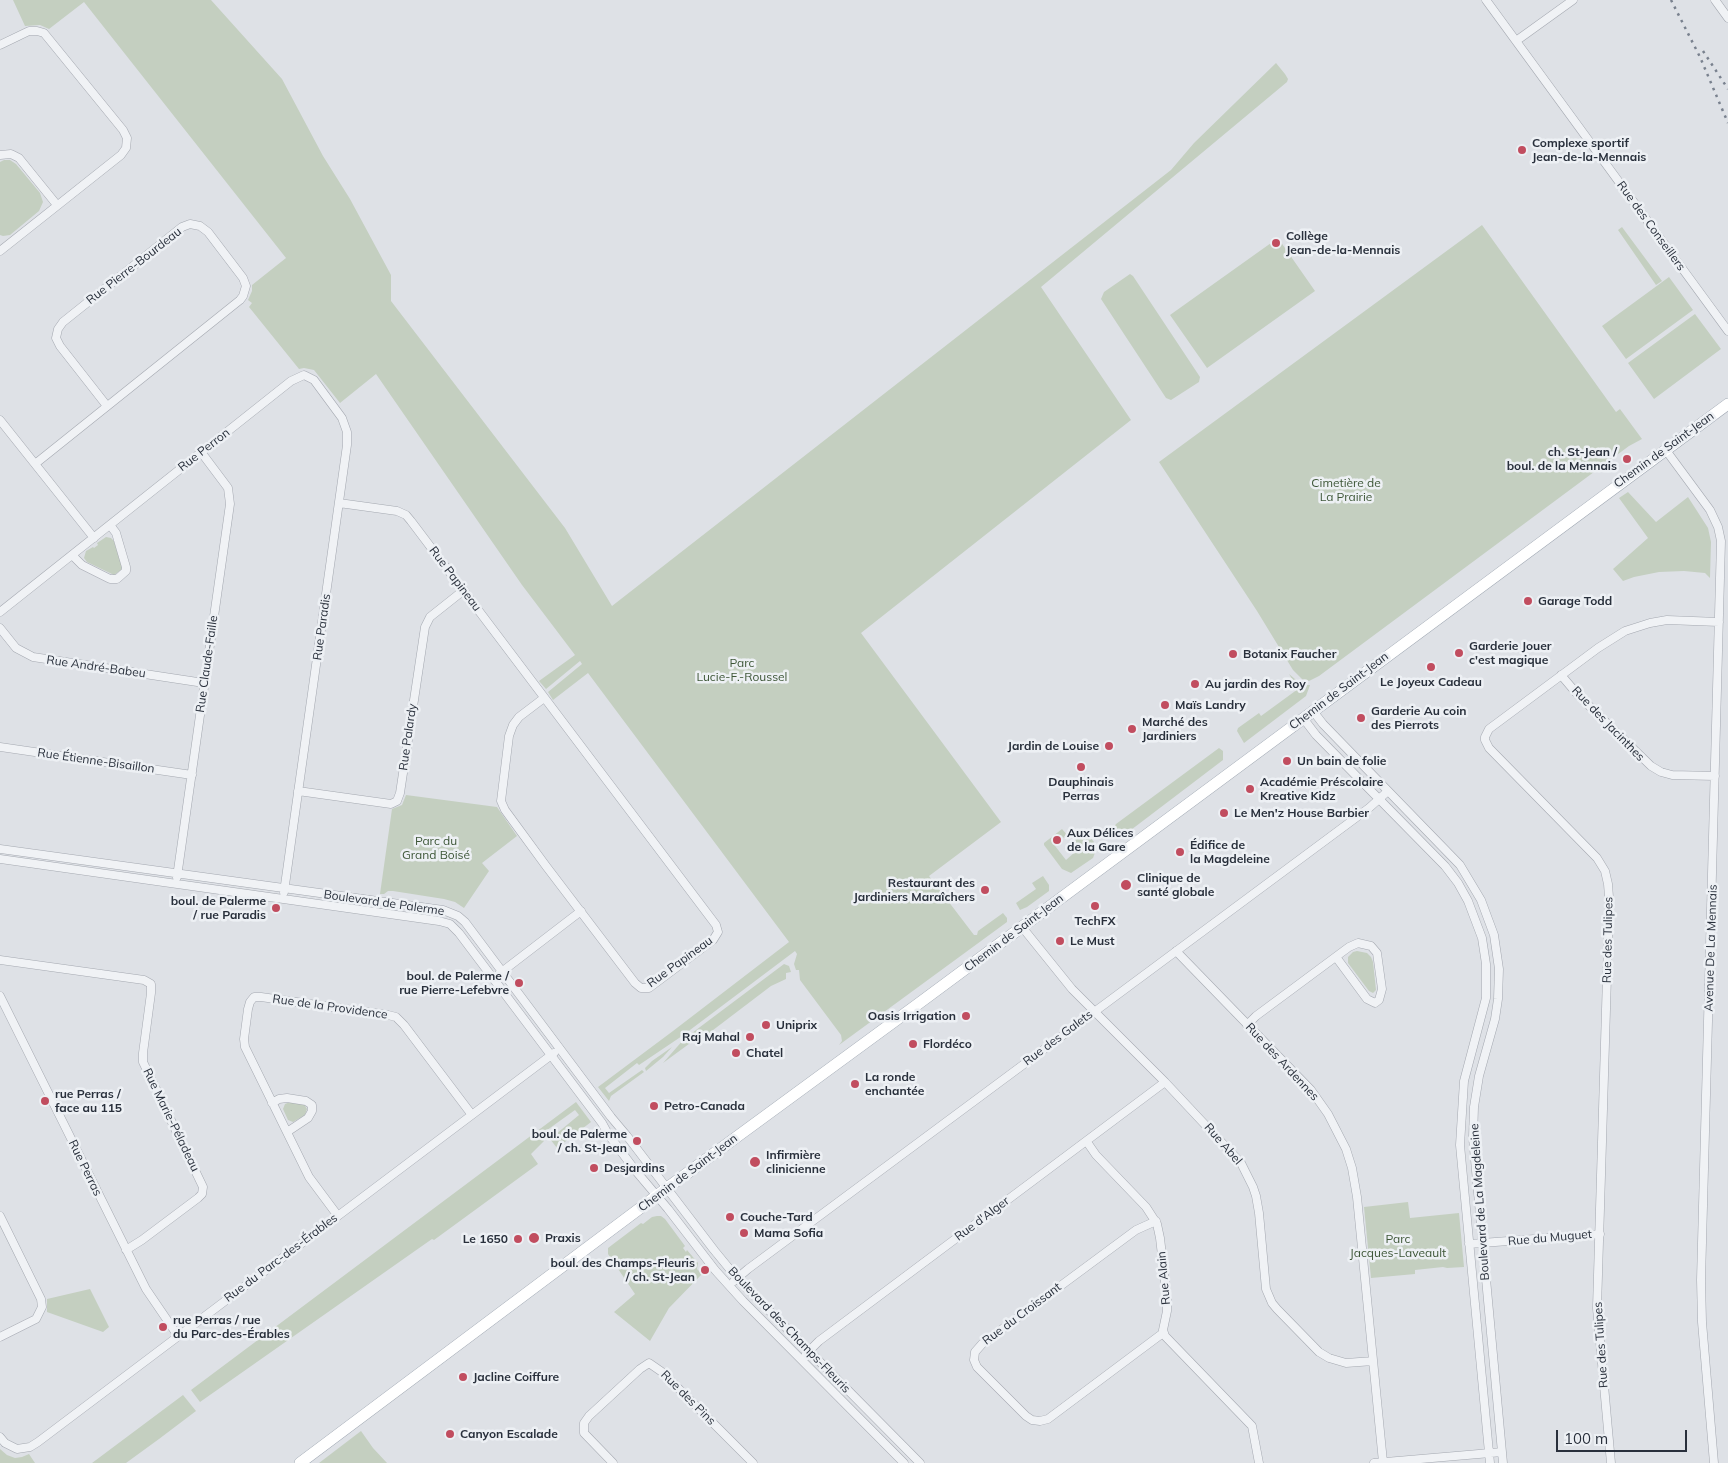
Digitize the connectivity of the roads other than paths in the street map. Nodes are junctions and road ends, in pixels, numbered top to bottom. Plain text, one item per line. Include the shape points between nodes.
1 (1486, 0) edge
2 (1573, 0) edge
3 (1715, 0) edge
4 (1728, 18) edge
5 (1516, 41) junction
6 (0, 46) edge
7 (0, 155) edge
8 (57, 205) junction
9 (0, 250) edge
10 (1728, 331) edge
11 (299, 376) joint
12 (1728, 404) edge
13 (107, 406) junction
14 (0, 420) edge
15 (1665, 449) junction
16 (201, 452) junction
17 (35, 464) junction
18 (339, 503) junction
19 (110, 525) junction
20 (94, 538) junction
21 (72, 555) junction
22 (464, 590) junction
23 (0, 612) edge
24 (1719, 622) junction
25 (0, 628) edge
26 (1561, 675) junction
27 (204, 683) junction
28 (544, 698) junction
29 (1313, 711) junction
30 (1303, 718) junction
31 (0, 747) edge
32 (192, 774) junction
33 (1715, 776) junction
34 (298, 790) junction
35 (1388, 791) junction
36 (1379, 800) junction
37 (0, 849) edge
38 (0, 859) edge
39 (177, 873) junction
40 (176, 884) junction
41 (285, 888) junction
42 (283, 899) junction
43 (581, 911) junction
44 (1022, 927) junction
45 (1176, 950) junction
46 (1336, 957) junction
47 (0, 960) edge
48 (502, 971) junction
49 (493, 978) junction
50 (0, 996) edge
51 (1094, 1012) junction
52 (1247, 1025) junction
53 (1477, 1035) junction
54 (1489, 1039) junction
55 (560, 1049) junction
56 (551, 1055) junction
57 (1164, 1082) junction
58 (272, 1103) junction
59 (472, 1115) junction
60 (287, 1132) junction
61 (1087, 1142) junction
62 (667, 1188) junction
63 (657, 1196) junction
64 (0, 1216) edge
65 (338, 1216) junction
66 (1156, 1221) junction
67 (1600, 1234) junction
68 (1482, 1243) junction
69 (1470, 1244) junction
70 (126, 1250) junction
71 (737, 1278) junction
72 (729, 1286) junction
73 (1163, 1333) junction
74 (178, 1336) junction
75 (0, 1337) edge
76 (809, 1351) junction
77 (801, 1359) junction
78 (1373, 1361) junction
79 (0, 1437) edge
80 (1502, 1452) junction
81 (1489, 1453) junction
82 (1383, 1462) edge
83 (300, 1463) edge
84 (612, 1463) edge
85 (753, 1463) edge
86 (904, 1463) edge
87 (920, 1463) edge
88 (1259, 1463) edge
89 (1374, 1463) edge
90 (1490, 1463) edge
91 (1503, 1463) edge
92 (1611, 1463) edge
93 (1714, 1463) edge

1 - 5 street, Rue des Conseillers
2 - 5 street
3 - 4 street
5 - 10 street, Rue des Conseillers
6 - 8 street via 29,31 44,33 127,138 126,148 121,154
7 - 8 street via 12,154 19,158
8 - 9 street
11 - 16 street, Rue Perron
11 - 18 street, Rue Paradis via 314,380 345,425 347,445
12 - 15 main road, Chemin de Saint-Jean
13 - 13 street, Rue Pierre-Bourdeau via 243,296 246,286 243,278 200,226 190,224 182,227 58,329 56,338 60,346
13 - 17 street, Rue Pierre-Bourdeau
14 - 17 street
15 - 24 street, Avenue De La Mennais via 1706,504 1718,527 1721,549
15 - 29 main road, Chemin de Saint-Jean
16 - 19 street, Rue Perron
16 - 27 street, Rue Claude-Faille via 225,483 230,498
17 - 20 street
18 - 22 street, Rue Papineau via 406,515
18 - 34 street, Rue Paradis
19 - 20 street, Rue Perron
19 - 21 street via 117,535 126,567 117,579 110,579 82,565
20 - 21 street, Rue Perron
21 - 23 street, Rue Perron
22 - 28 street, Rue Papineau
22 - 34 street, Rue Palardy via 430,617 424,627 397,801 391,804
24 - 26 street, Rue des Tulipes via 1667,620 1632,628
24 - 33 street, Avenue De La Mennais
25 - 27 street, Rue André-Babeu via 16,648 33,657
26 - 33 street, Rue des Jacinthes via 1650,766 1672,775
26 - 67 street, Rue des Tulipes via 1489,729 1485,740 1489,748 1592,852 1606,876 1609,897
27 - 32 street, Rue Claude-Faille
28 - 43 street, Rue Papineau via 513,725 501,802
28 - 43 street, Rue Papineau via 716,925 718,932 713,940 652,986 642,988
29 - 30 main road, Chemin de Saint-Jean
29 - 35 street, Boulevard de La Magdeleine
30 - 36 street, Boulevard de La Magdeleine
30 - 44 main road, Chemin de Saint-Jean
31 - 32 street, Rue Étienne-Bisaillon
32 - 39 street, Rue Claude-Faille
33 - 93 street, Avenue De La Mennais via 1701,1301
34 - 41 street, Rue Paradis
35 - 36 street, Rue des Galets
35 - 54 street, Boulevard de La Magdeleine via 1460,865 1487,913 1496,944 1499,979 1497,1009
36 - 45 street, Rue des Galets
36 - 53 street, Boulevard de La Magdeleine via 1445,866 1476,918 1484,946 1487,980
37 - 39 street, Boulevard de Palerme
38 - 40 street, Boulevard de Palerme
39 - 40 street, Rue Claude-Faille
39 - 41 street, Boulevard de Palerme
40 - 42 street, Boulevard de Palerme
41 - 42 street, Rue Paradis
41 - 48 street, Boulevard de Palerme via 448,912 465,922
42 - 49 street, Boulevard de Palerme via 446,922 455,928
43 - 48 street
44 - 51 street, Rue Abel via 1060,976
44 - 62 main road, Chemin de Saint-Jean
45 - 51 street, Rue des Galets
45 - 52 street, Rue des Ardennes
46 - 46 street via 1367,999 1372,1002 1379,1000 1382,989 1375,949 1358,943
46 - 52 street
47 - 70 street, Rue Marie-Péladeau via 144,980 151,984 143,1062 203,1187 200,1196
48 - 49 street
48 - 55 street, Boulevard de Palerme
49 - 56 street, Boulevard de Palerme
50 - 70 street, Rue Perras
51 - 57 street, Rue Abel
51 - 71 street, Rue des Galets
52 - 78 street, Rue des Ardennes via 1311,1090 1346,1149 1357,1198
53 - 54 street
53 - 69 street, Boulevard de La Magdeleine via 1464,1081 1460,1135
54 - 68 street, Boulevard de La Magdeleine via 1478,1076 1473,1130
55 - 56 street, Rue du Parc-des-Érables
55 - 62 street, Boulevard de Palerme
56 - 59 street, Rue du Parc-des-Érables
56 - 63 street, Boulevard de Palerme via 629,1163
57 - 61 street, Rue d'Alger
57 - 78 street, Rue Abel via 1229,1149 1249,1178 1258,1205 1265,1281 1272,1303 1324,1355 1346,1363
58 - 59 street, Rue de la Providence via 244,1045 249,1005 256,997 388,1014 396,1018
58 - 60 street, Rue de la Providence
58 - 60 street via 287,1098 312,1105 308,1118
59 - 65 street, Rue du Parc-des-Érables
60 - 65 street, Rue de la Providence via 309,1177
61 - 66 street, Rue Alain
61 - 76 street, Rue d'Alger via 819,1340
62 - 63 main road, Chemin de Saint-Jean
62 - 71 street, Boulevard des Champs-Fleuris
63 - 72 street, Boulevard des Champs-Fleuris
63 - 83 main road, Chemin de Saint-Jean
64 - 75 street via 42,1303 36,1319
65 - 74 street, Rue du Parc-des-Érables
66 - 73 street, Rue Alain via 1167,1299
66 - 73 street, Rue du Croissant via 1136,1230 982,1344 975,1352 974,1360 977,1368 1026,1416 1040,1421 1048,1419
67 - 68 street, Rue du Muguet
67 - 92 street, Rue des Tulipes via 1597,1318
68 - 69 street, Rue du Muguet
68 - 80 street, Boulevard de La Magdeleine
69 - 81 street, Boulevard de La Magdeleine
70 - 74 street, Rue Perras via 150,1296
71 - 72 street, Rue des Galets
71 - 76 street, Boulevard des Champs-Fleuris
72 - 77 street, Boulevard des Champs-Fleuris
73 - 88 street via 1252,1426
74 - 79 street, Rue du Parc-des-Érables via 30,1447 13,1448
76 - 77 street, Rue d'Alger
76 - 87 street, Boulevard des Champs-Fleuris
77 - 86 street, Boulevard des Champs-Fleuris
78 - 82 street, Rue des Ardennes
80 - 81 street
80 - 91 street, Boulevard de La Magdeleine
81 - 82 street
81 - 90 street, Boulevard de La Magdeleine
82 - 89 street
84 - 85 street, Rue des Pins via 584,1433 584,1423 649,1363 662,1372

